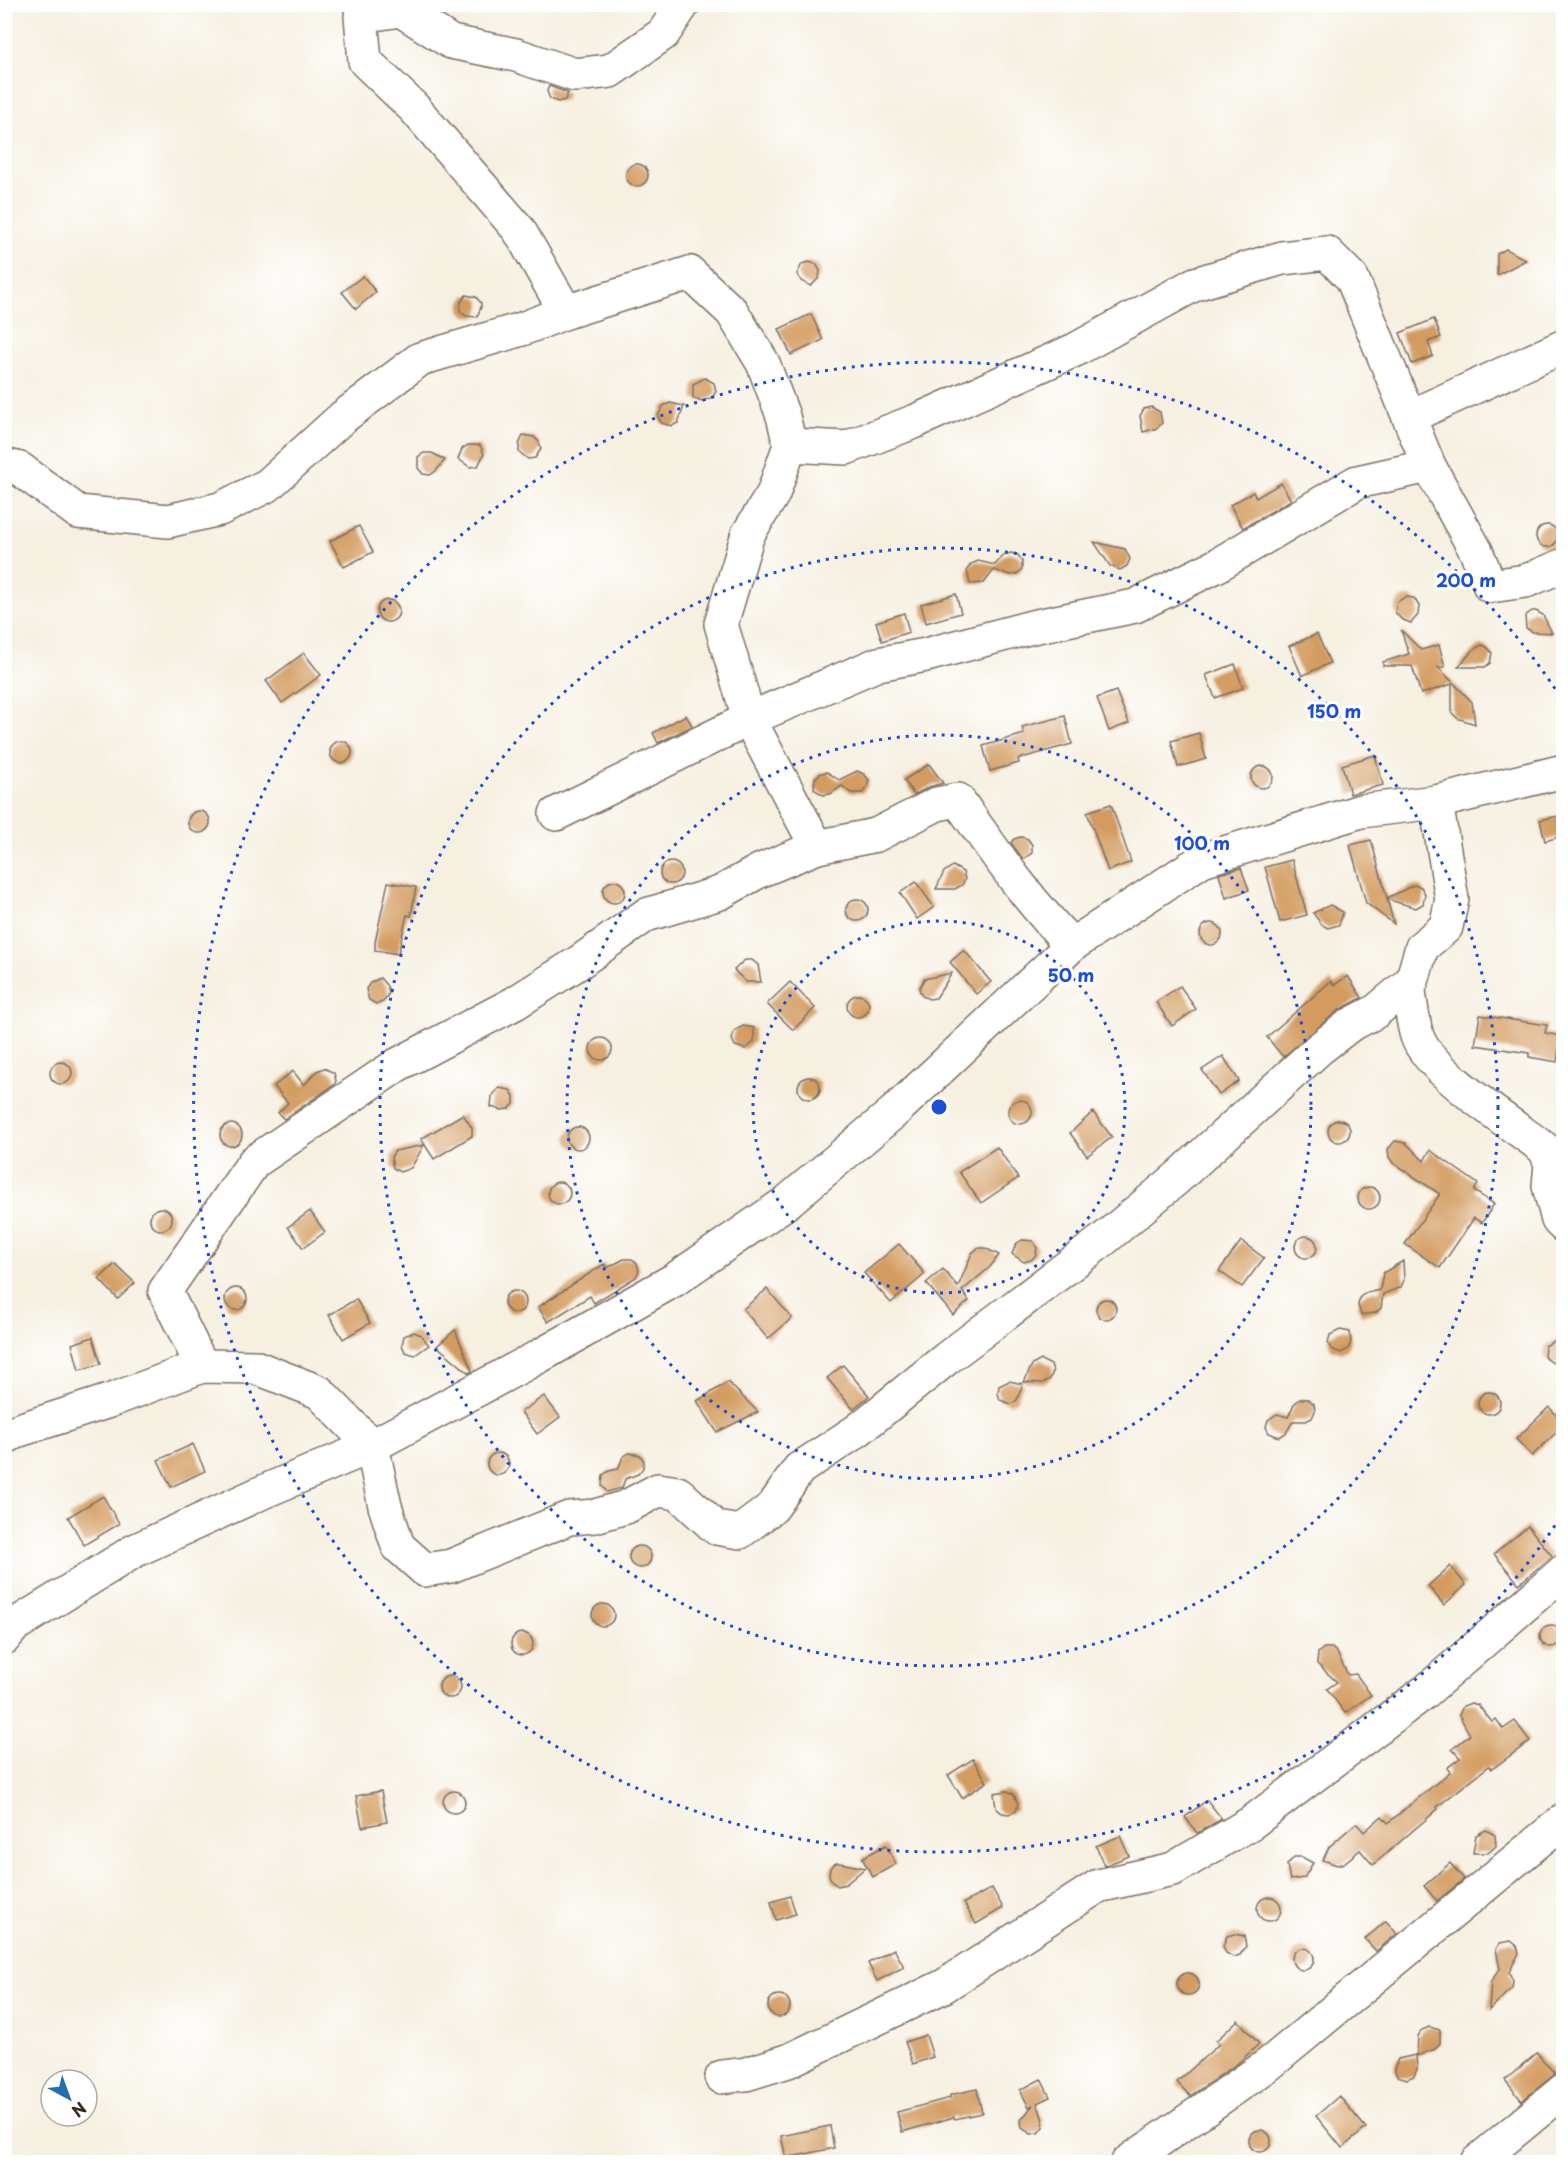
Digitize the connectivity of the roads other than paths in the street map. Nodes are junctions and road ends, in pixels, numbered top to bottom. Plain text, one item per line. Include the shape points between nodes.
1 (683, 4) edge
2 (566, 312) junction
3 (1563, 346) edge
4 (1409, 417) junction
5 (790, 444) junction
6 (4, 465) edge
7 (1429, 466) junction
8 (1563, 565) edge
9 (749, 719) junction
10 (1563, 771) edge
11 (1436, 802) junction
12 (556, 814) dead end
13 (817, 847) junction
14 (1072, 945) junction
15 (1408, 985) junction
16 (1563, 1226) edge
17 (202, 1366) junction
18 (4, 1438) edge
19 (372, 1446) junction
20 (1563, 1570) edge
21 (4, 1638) edge
22 (1563, 1820) edge
23 (722, 2077) dead end
24 (1563, 2090) edge
25 (1128, 2163) edge
26 (1477, 2163) edge

1 - 2 street via 663,34 610,71 575,75 516,55 451,42 401,10 361,16 365,61 414,108 519,230
2 - 5 street via 690,273 732,312 763,363
2 - 6 street via 420,359 343,417 268,485 220,509 168,521 78,512 20,469
3 - 4 street
4 - 5 street via 1352,278 1327,253 1282,258 1195,284 1075,351 846,448
4 - 7 street
5 - 9 street via 773,494 748,534 721,624
7 - 8 street via 1476,551 1490,586 1526,580
7 - 9 street via 1357,482 1216,566 1136,606 878,664
9 - 12 street
9 - 13 street
10 - 11 street
11 - 14 street via 1361,811 1202,860
11 - 15 street via 1452,899 1446,927 1422,947
13 - 14 street via 876,835 937,804 958,800 1035,907
13 - 17 street via 720,892 646,915 515,1003 397,1065 254,1162 165,1292
14 - 19 street via 894,1112 787,1202 674,1280
15 - 16 street via 1417,1038 1434,1063 1545,1149 1551,1164 1550,1186
15 - 19 street via 1319,1049 1103,1240 858,1430 799,1469 773,1507 740,1532 716,1528 678,1493 658,1490 626,1508 569,1518 451,1566 425,1570 398,1546
17 - 18 street
17 - 19 street via 255,1367 319,1392
19 - 21 street via 134,1551 15,1625
20 - 23 street via 1425,1692 1251,1823 1173,1869 1098,1886 944,1986 788,2061
22 - 25 street via 1269,2065
24 - 26 street

